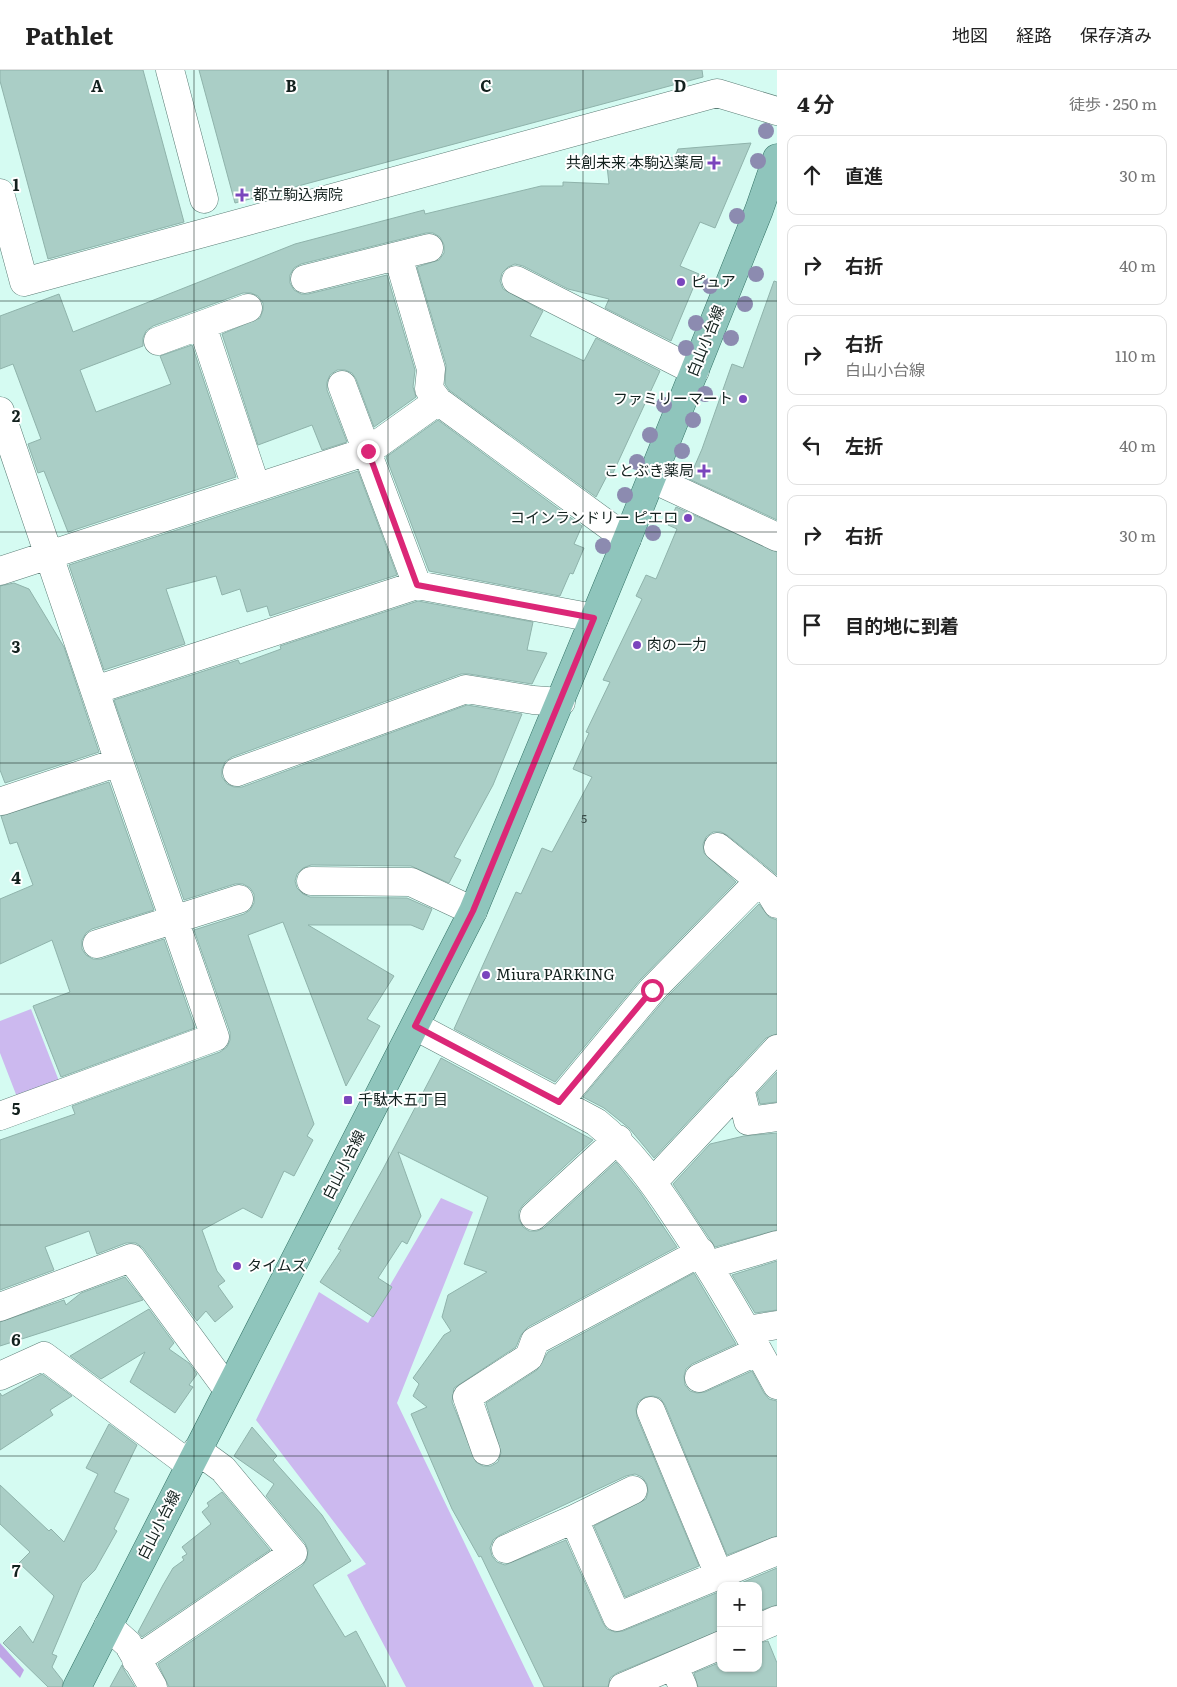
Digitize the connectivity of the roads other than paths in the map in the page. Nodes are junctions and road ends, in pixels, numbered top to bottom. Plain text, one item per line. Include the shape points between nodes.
1 (170, 70) edge
2 (777, 111) edge
3 (777, 158) edge
4 (0, 193) edge
5 (204, 199) dead end
6 (429, 248) dead end
7 (398, 256) junction
8 (305, 279) dead end
9 (516, 280) dead end
10 (248, 308) dead end
11 (202, 325) junction
12 (158, 341) dead end
13 (695, 371) junction
14 (342, 385) dead end
15 (438, 401) junction
16 (0, 411) edge
17 (368, 451) junction
18 (651, 478) junction
19 (256, 487) junction
20 (777, 536) edge
21 (627, 539) junction
22 (49, 554) junction
23 (0, 571) edge
24 (417, 585) junction
25 (594, 618) junction
26 (95, 690) junction
27 (560, 702) junction
28 (118, 762) junction
29 (237, 772) dead end
30 (2, 802) dead end
31 (718, 847) dead end
32 (311, 880) dead end
33 (760, 880) junction
34 (239, 900) dead end
35 (777, 904) edge
36 (473, 911) junction
37 (176, 919) junction
38 (98, 944) dead end
39 (415, 1026) junction
40 (777, 1048) edge
41 (740, 1088) junction
42 (559, 1102) junction
43 (0, 1116) edge
44 (777, 1117) edge
45 (618, 1139) junction
46 (653, 1182) junction
47 (534, 1216) dead end
48 (777, 1245) edge
49 (705, 1259) junction
50 (0, 1307) edge
51 (777, 1325) edge
52 (765, 1359) edge
53 (0, 1376) edge
54 (699, 1378) dead end
55 (228, 1390) junction
56 (651, 1410) dead end
57 (486, 1451) dead end
58 (194, 1457) junction
59 (632, 1490) dead end
60 (574, 1519) junction
61 (506, 1549) dead end
62 (777, 1551) edge
63 (719, 1575) junction
64 (777, 1620) edge
65 (108, 1626) junction
66 (760, 1627) edge
67 (717, 1648) edge
68 (136, 1660) junction
69 (678, 1676) edge
70 (78, 1687) edge
71 (153, 1687) edge
72 (623, 1687) edge

1 - 5 street
2 - 4 street via 716,93 24,282
3 - 13 main road, 白山小台線
6 - 7 street
7 - 8 street
7 - 15 street via 431,368 429,389
9 - 13 street
10 - 11 street
11 - 12 street
11 - 19 street
13 - 18 main road, 白山小台線
14 - 17 street
15 - 17 street
15 - 21 street
16 - 22 street
17 - 19 street
17 - 24 street
18 - 20 street
18 - 21 main road, 白山小台線
19 - 22 street
21 - 25 main road, 白山小台線
22 - 23 street
22 - 26 street
24 - 25 street
24 - 26 street
25 - 27 main road, 白山小台線
26 - 28 street
27 - 29 street via 466,689
27 - 36 main road, 白山小台線
28 - 30 street
28 - 37 street
31 - 33 street
32 - 36 street via 411,882
33 - 35 street
33 - 42 street via 652,990
34 - 37 street
36 - 39 main road, 白山小台線
37 - 38 street
37 - 43 street via 215,1037
39 - 42 street
39 - 55 main road, 白山小台線
40 - 41 street
41 - 44 street via 748,1121
41 - 46 street
42 - 45 street via 596,1122
45 - 46 street
45 - 47 street
46 - 49 street
48 - 49 street
49 - 52 street
49 - 57 street via 535,1341 529,1357 467,1397
50 - 55 street via 131,1258
51 - 52 street
52 - 54 street
53 - 58 street via 44,1356
55 - 58 main road, 白山小台線
56 - 63 street
58 - 65 main road, 白山小台線
58 - 68 street via 222,1469 293,1553
59 - 60 street
60 - 61 street
60 - 63 street via 617,1617
62 - 63 street
64 - 66 street
65 - 68 street via 128,1644
65 - 70 main road, 白山小台線
67 - 69 street
68 - 71 street
69 - 72 street

